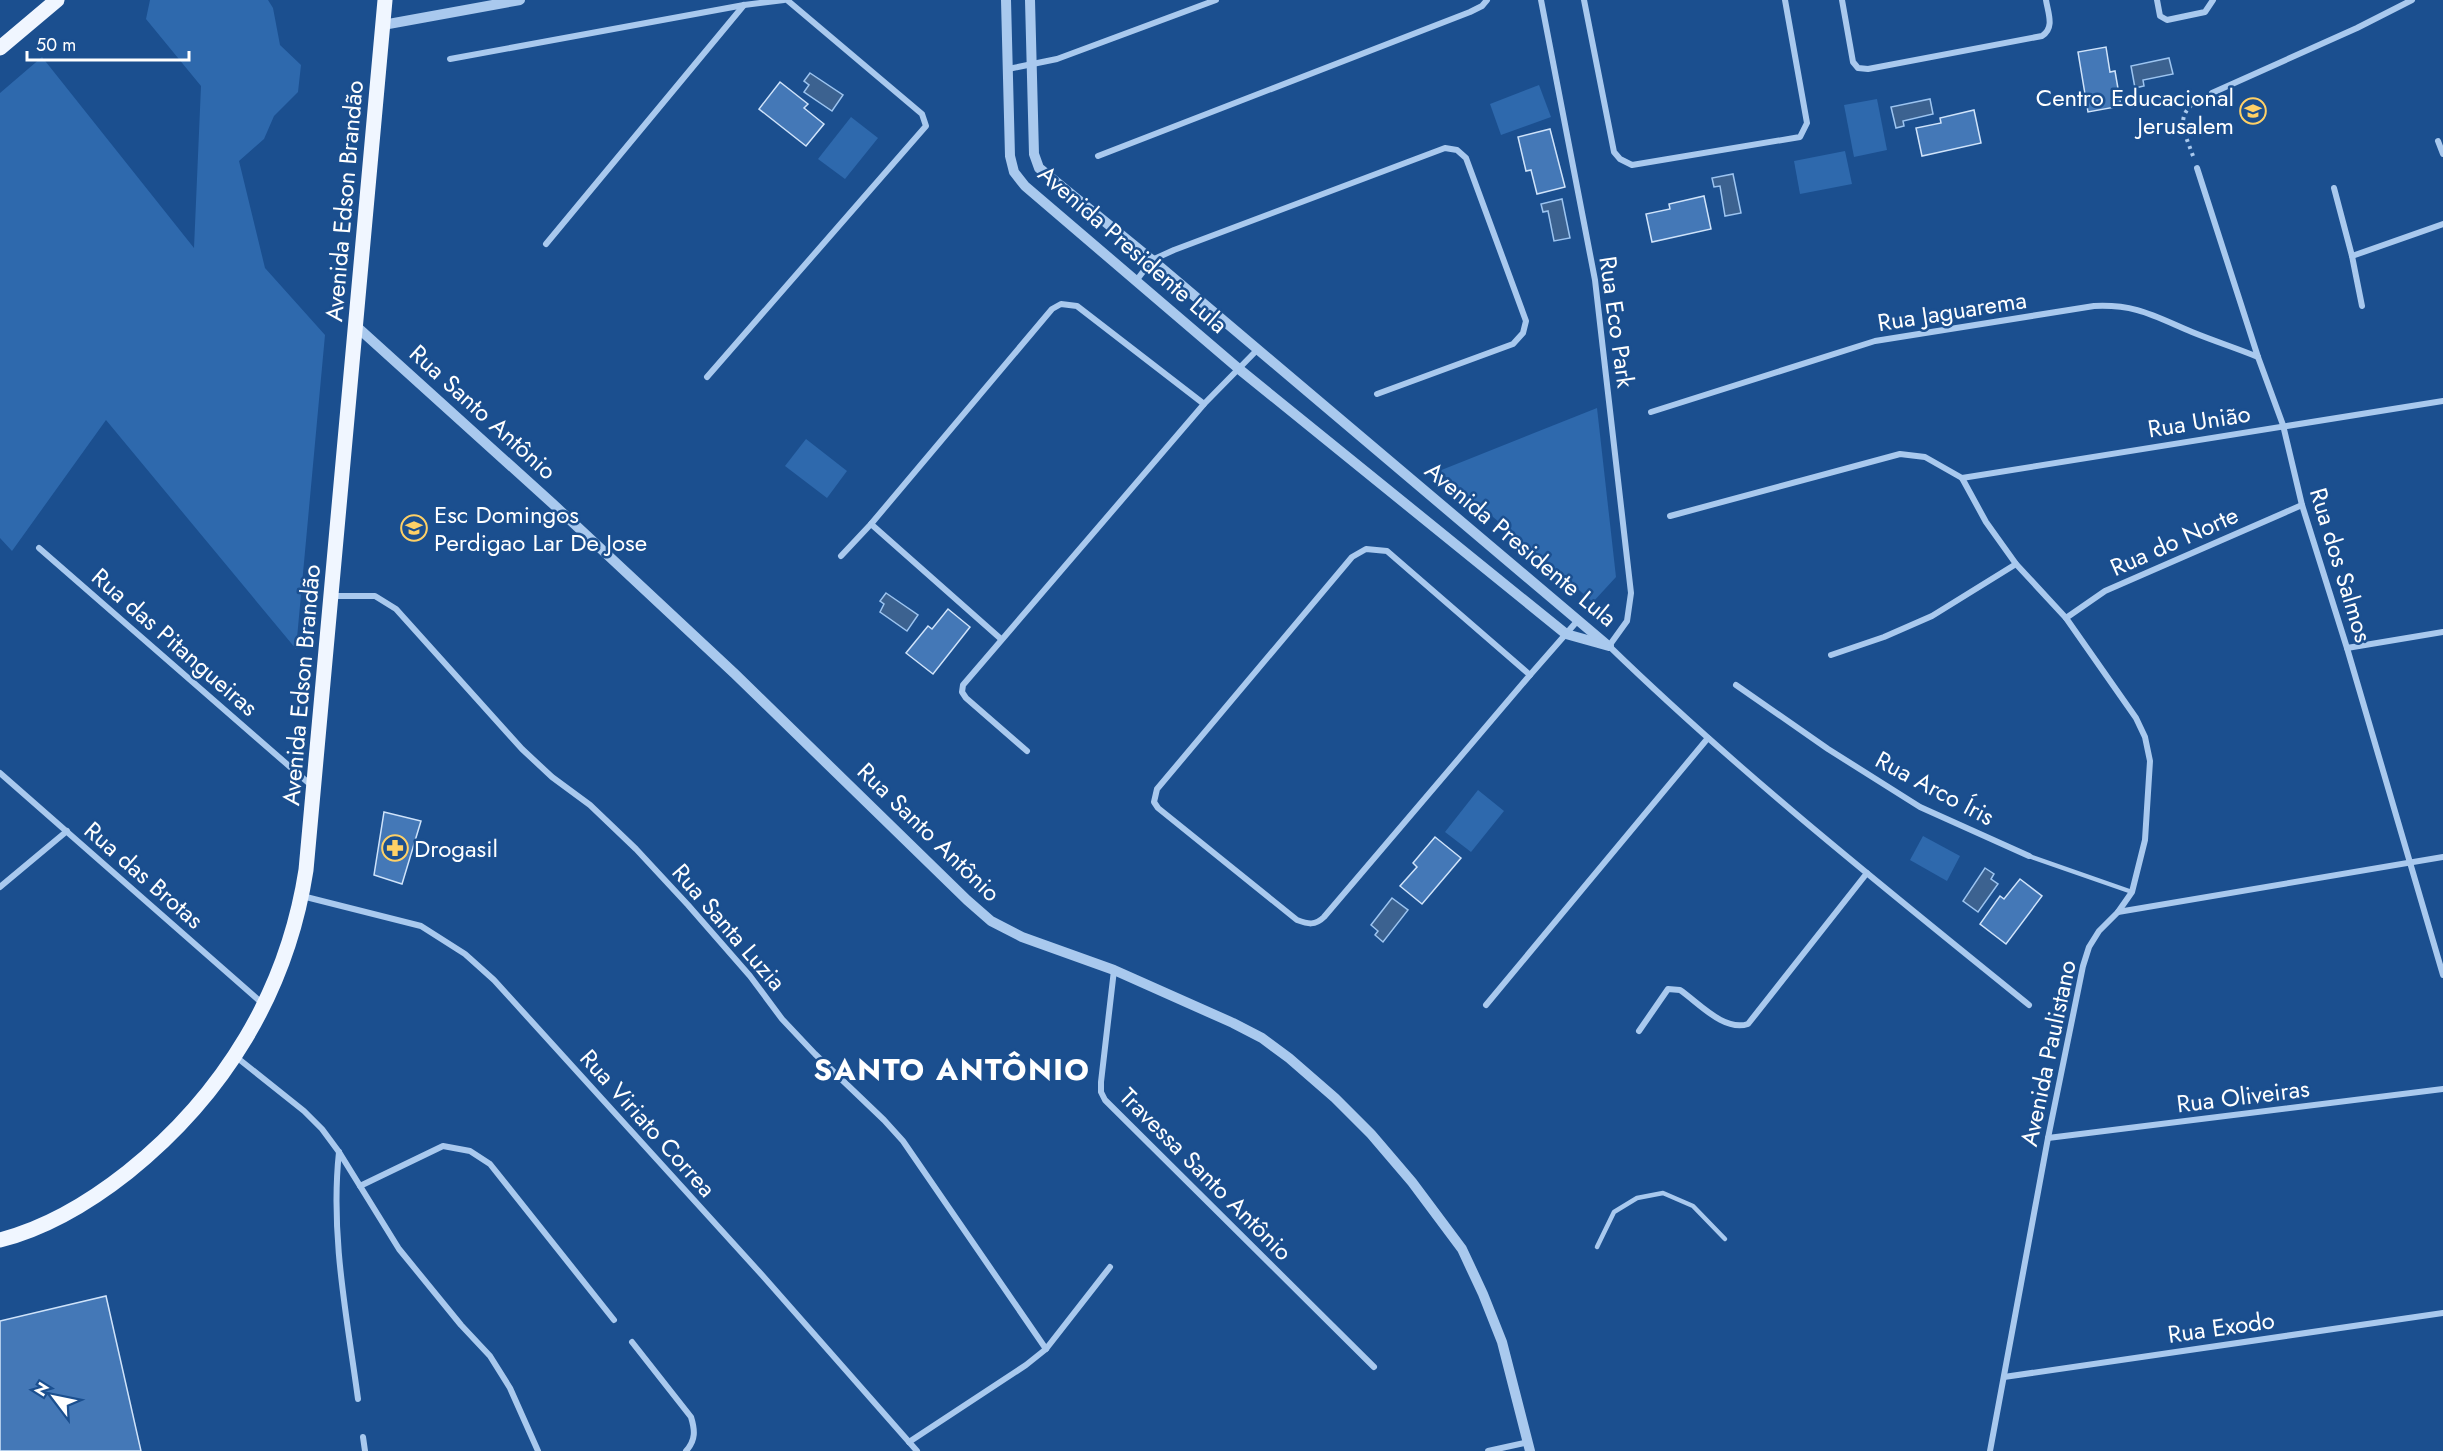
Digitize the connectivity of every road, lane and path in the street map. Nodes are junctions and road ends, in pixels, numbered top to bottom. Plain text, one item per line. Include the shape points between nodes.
1 (57, 0) edge
2 (385, 0) edge
3 (520, 0) edge
4 (785, 0) edge
5 (1006, 0) edge
6 (1030, 0) edge
7 (1216, 0) edge
8 (1487, 0) edge
9 (1541, 0) edge
10 (1584, 0) edge
11 (1785, 0) edge
12 (1842, 0) edge
13 (2046, 0) edge
14 (2157, 0) edge
15 (2213, 0) edge
16 (2412, 0) edge
17 (744, 5) junction
18 (383, 26) junction
19 (0, 48) edge
20 (450, 59) dead end
21 (1032, 66) junction
22 (1008, 69) junction
23 (2211, 93) joint
24 (2438, 141) dead end
25 (2443, 154) edge
26 (1098, 156) dead end
27 (2197, 168) joint
28 (2334, 188) dead end
29 (2443, 224) edge
30 (546, 244) dead end
31 (2352, 256) junction
32 (1152, 260) junction
33 (1136, 281) junction
34 (2362, 306) dead end
35 (356, 326) junction
36 (1258, 349) junction
37 (2258, 357) junction
38 (1239, 369) junction
39 (707, 376) dead end
40 (1377, 394) dead end
41 (2443, 401) edge
42 (1204, 404) junction
43 (1651, 412) dead end
44 (2283, 425) junction
45 (1962, 478) junction
46 (2301, 505) junction
47 (1670, 516) dead end
48 (871, 524) junction
49 (39, 548) dead end
50 (841, 556) dead end
51 (2016, 564) junction
52 (331, 596) junction
53 (2066, 618) junction
54 (1579, 619) junction
55 (2443, 632) edge
56 (1566, 634) junction
57 (1001, 639) junction
58 (1609, 646) junction
59 (2347, 648) junction
60 (1831, 655) dead end
61 (1530, 675) junction
62 (1736, 685) dead end
63 (1708, 738) junction
64 (1027, 751) dead end
65 (0, 773) edge
66 (314, 788) junction
67 (67, 831) junction
68 (2029, 856) joint
69 (2443, 857) edge
70 (2409, 862) junction
71 (1867, 873) junction
72 (0, 887) edge
73 (2132, 892) junction
74 (302, 896) junction
75 (2118, 912) junction
76 (1114, 970) junction
77 (2443, 975) edge
78 (264, 1005) junction
79 (1486, 1005) dead end
80 (2029, 1005) dead end
81 (1639, 1031) dead end
82 (235, 1056) junction
83 (2443, 1089) edge
84 (2048, 1138) junction
85 (339, 1152) junction
86 (360, 1186) junction
87 (1725, 1239) dead end
88 (0, 1240) edge
89 (1597, 1247) dead end
90 (1110, 1267) dead end
91 (2443, 1312) edge
92 (614, 1320) dead end
93 (632, 1342) dead end
94 (1046, 1349) junction
95 (1374, 1367) dead end
96 (2004, 1377) junction
97 (358, 1399) dead end
98 (363, 1437) dead end
99 (909, 1442) junction
100 (1530, 1446) edge
101 (365, 1451) edge
102 (538, 1451) edge
103 (686, 1451) edge
104 (916, 1451) edge
105 (1488, 1451) edge
106 (1990, 1451) edge

1 - 19 main road
2 - 18 main road, Avenida Edson Brandão
3 - 18 street
4 - 17 street
4 - 39 street via 922,114 926,126
5 - 22 street, Avenida Presidente Lula
6 - 21 street, Avenida Presidente Lula
7 - 21 street
8 - 26 street via 1470,12
9 - 58 street, Rua Eco Park via 1595,280 1631,593 1627,621
10 - 11 street via 1614,152 1632,165 1800,137 1807,123
12 - 13 street via 1853,62 1858,68 1868,69 2042,36 2051,25
14 - 15 street via 2160,16 2167,20 2205,12
16 - 23 street
17 - 20 street
17 - 30 street
18 - 35 main road, Avenida Edson Brandão
21 - 22 street
21 - 32 street, Avenida Presidente Lula via 1034,154 1040,168
22 - 33 street, Avenida Presidente Lula via 1010,156 1014,172 1025,186
23 - 27 path via 2195,102 2183,117
24 - 25 street
27 - 37 street, Rua dos Salmos
28 - 31 street
29 - 31 street
31 - 34 street
32 - 33 street
32 - 36 street, Avenida Presidente Lula
32 - 40 street via 1445,148 1457,150 1466,158 1526,321 1523,333 1513,344
33 - 38 street, Avenida Presidente Lula
35 - 52 main road, Avenida Edson Brandão
35 - 76 street, Rua Santo Antônio via 709,650 991,921 1022,937
36 - 38 street
36 - 54 street, Avenida Presidente Lula
37 - 43 street, Rua Jaguarema via 2145,311 2119,305 2094,306 1875,341
37 - 44 street, Rua dos Salmos
38 - 42 street
38 - 56 street, Avenida Presidente Lula
41 - 44 street, Rua União
42 - 48 street via 1077,306 1061,304 1052,309
42 - 57 street
44 - 45 street, Rua União
44 - 46 street, Rua dos Salmos
45 - 47 street via 1925,457 1900,454
45 - 51 street, Avenida Paulistano via 1986,522
46 - 53 street, Rua do Norte via 2105,591
46 - 59 street, Rua dos Salmos
48 - 50 street
48 - 57 street
49 - 66 street, Rua das Pitangueiras
51 - 53 street, Avenida Paulistano
51 - 60 street via 1932,616
52 - 66 main road, Avenida Edson Brandão
52 - 94 street, Rua Santa Luzia via 375,596 396,609 522,749 636,849 734,958 782,1019 903,1141
53 - 73 street, Avenida Paulistano via 2136,718 2145,737 2150,761 2145,840
54 - 56 street
54 - 58 street, Avenida Presidente Lula
55 - 59 street
56 - 58 street, Avenida Presidente Lula
56 - 61 street
57 - 64 street via 963,685 962,692
58 - 63 street
59 - 70 street, Rua dos Salmos
61 - 61 street via 1387,551 1366,549 1352,557 1156,789 1154,802 1297,920 1317,924
62 - 68 street, Rua Arco Íris via 1920,807
63 - 71 street
63 - 79 street
65 - 67 street, Rua das Brotas
66 - 74 main road, Avenida Edson Brandão
67 - 72 street
67 - 78 street, Rua das Brotas
68 - 73 lane, Rua Arco Íris
69 - 70 street
70 - 75 street
70 - 77 street, Rua dos Salmos
71 - 80 street
71 - 81 street via 1748,1024 1728,1025 1673,988 1668,989
73 - 75 street, Avenida Paulistano
74 - 78 main road, Avenida Edson Brandão via 285,956
74 - 99 street, Rua Viriato Correa via 421,926 465,954 494,980
75 - 84 street, Avenida Paulistano via 2089,947
76 - 95 street, Travessa Santo Antônio via 1101,1082 1105,1100
76 - 100 street, Rua Santo Antônio via 1262,1038 1328,1091 1371,1134 1462,1249 1502,1342
78 - 82 main road, Avenida Edson Brandão
82 - 85 street via 304,1111
82 - 88 main road, Avenida Edson Brandão via 179,1127 110,1186 43,1225
83 - 84 street, Rua Oliveiras
84 - 96 street, Avenida Paulistano
85 - 86 street
85 - 97 street via 337,1243
86 - 92 street via 443,1146 470,1151 490,1164
86 - 102 street via 399,1249 490,1356 510,1388
87 - 89 lane via 1693,1206 1663,1193 1637,1198 1614,1212
90 - 94 street
91 - 96 street, Rua Exodo
93 - 103 street via 691,1417 695,1431
94 - 99 street
96 - 106 street, Avenida Paulistano
98 - 101 street
99 - 104 street, Rua Viriato Correa
100 - 105 street

